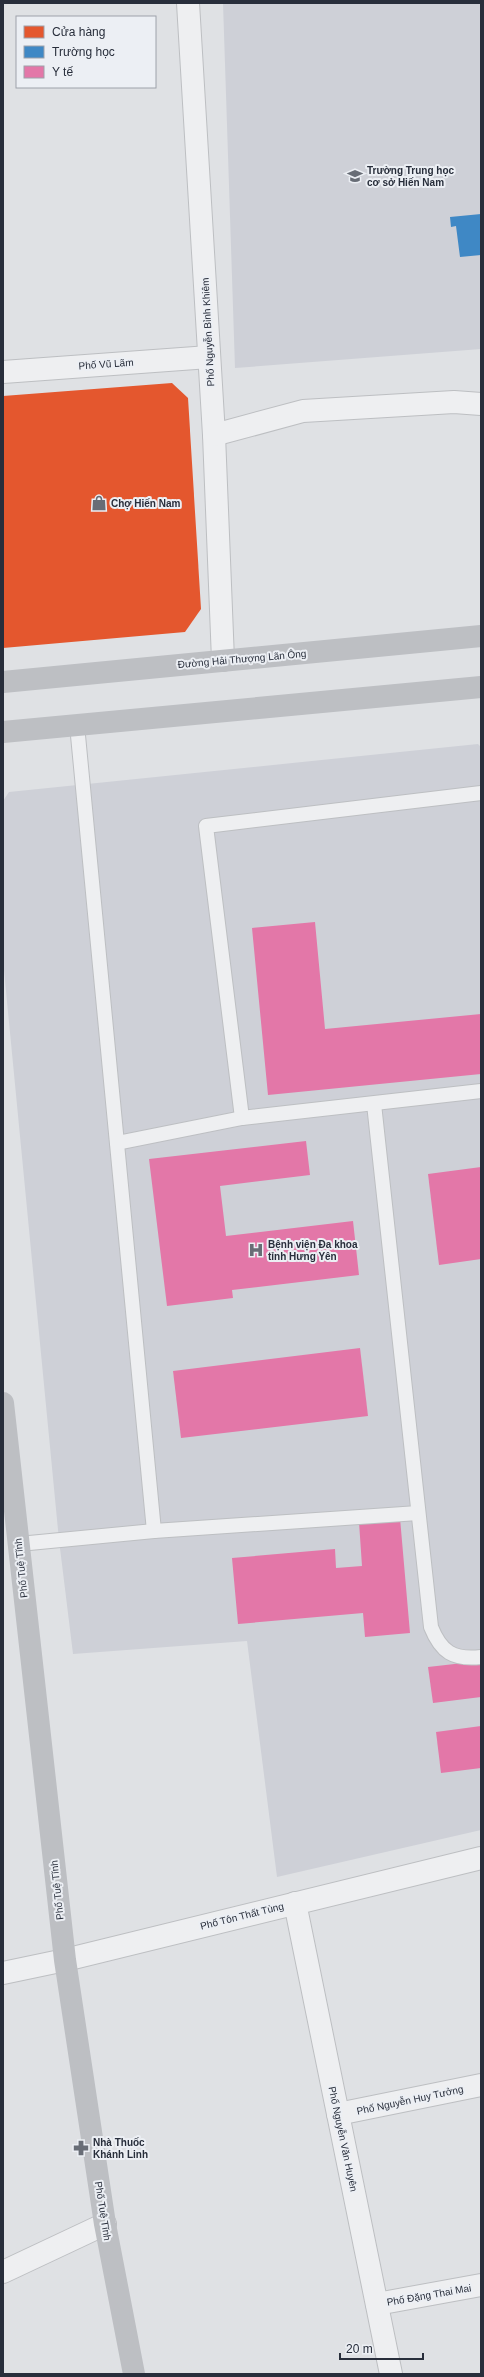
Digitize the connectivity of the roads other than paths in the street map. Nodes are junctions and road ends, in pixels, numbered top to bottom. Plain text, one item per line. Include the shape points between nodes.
1 (188, 3) edge
2 (209, 357) junction
3 (3, 372) edge
4 (481, 404) edge
5 (214, 435) junction
6 (481, 636) edge
7 (223, 660) junction
8 (3, 682) edge
9 (481, 687) edge
10 (78, 725) junction
11 (3, 732) edge
12 (481, 793) edge
13 (481, 1091) edge
14 (374, 1104) junction
15 (242, 1118) junction
16 (117, 1143) junction
17 (3, 1403) edge
18 (418, 1513) junction
19 (154, 1531) junction
20 (19, 1544) junction
21 (481, 1657) edge
22 (481, 1858) edge
23 (295, 1904) junction
24 (65, 1960) junction
25 (3, 1973) edge
26 (481, 2085) edge
27 (338, 2114) junction
28 (105, 2224) junction
29 (3, 2272) edge
30 (481, 2285) edge
31 (377, 2304) junction
32 (134, 2374) edge
33 (392, 2374) edge

1 - 2 street, Phố Nguyễn Bỉnh Khiêm
2 - 3 street, Phố Vũ Lãm
2 - 5 street, Phố Nguyễn Bỉnh Khiêm
4 - 5 street via 454,402 303,411
5 - 7 street, Phố Nguyễn Bỉnh Khiêm
6 - 7 street, Đường Hải Thượng Lãn Ông
7 - 8 street, Đường Hải Thượng Lãn Ông
9 - 10 street
10 - 11 street
10 - 16 lane
12 - 15 lane via 206,826
13 - 14 lane
14 - 15 lane
14 - 18 lane
15 - 16 lane
16 - 19 lane
17 - 20 street, Phố Tuệ Tĩnh
18 - 19 lane
18 - 21 lane via 431,1627 438,1644 451,1654 465,1659
19 - 20 lane
20 - 24 street, Phố Tuệ Tĩnh
22 - 23 street, Phố Tôn Thất Tùng
23 - 24 street, Phố Tôn Thất Tùng
23 - 27 street, Phố Nguyễn Văn Huyên
24 - 25 street, Phố Tôn Thất Tùng
24 - 28 street, Phố Tuệ Tĩnh
26 - 27 street, Phố Nguyễn Huy Tưởng
27 - 31 street, Phố Nguyễn Văn Huyên
28 - 29 street
28 - 32 street, Phố Tuệ Tĩnh
30 - 31 street, Phố Đặng Thai Mai
31 - 33 street, Phố Nguyễn Văn Huyên

